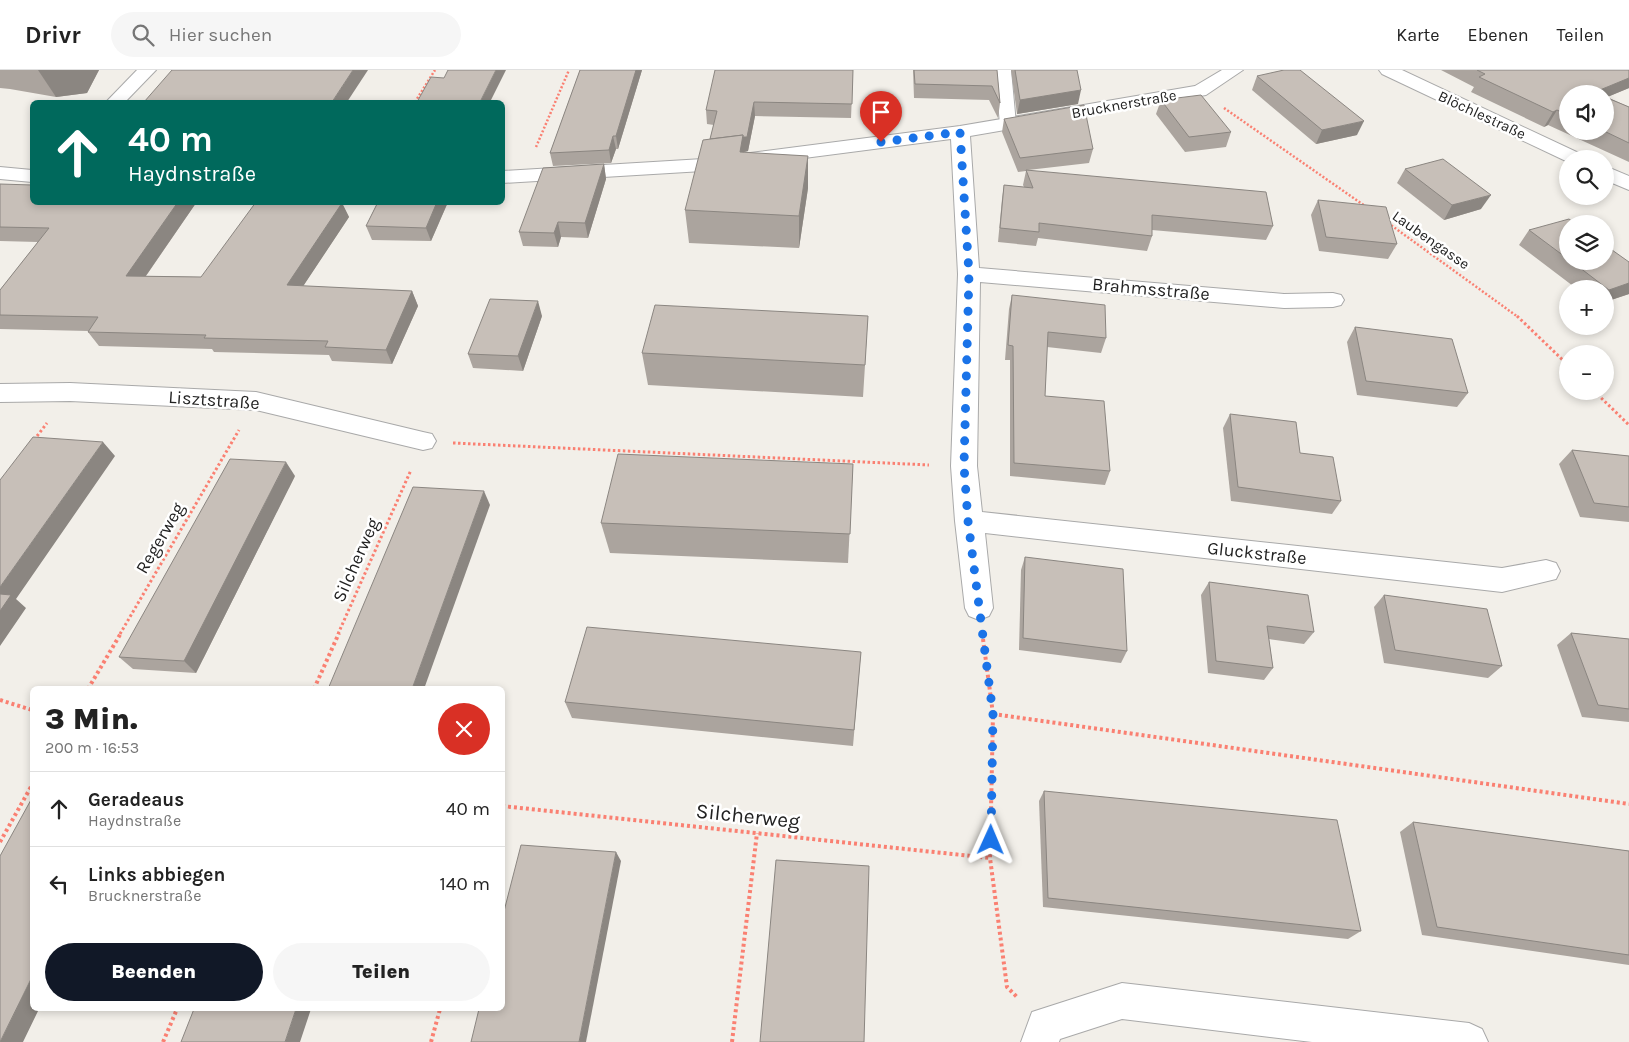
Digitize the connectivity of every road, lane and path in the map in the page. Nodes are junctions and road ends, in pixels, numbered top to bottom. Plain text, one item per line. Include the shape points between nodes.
1 (147, 70) edge
2 (435, 70) edge
3 (569, 70) edge
4 (1003, 70) edge
5 (1234, 70) edge
6 (1388, 70) edge
7 (1200, 91) junction
8 (117, 100) edge
9 (416, 100) edge
10 (1008, 124) junction
11 (960, 132) junction
12 (1559, 151) edge
13 (0, 173) edge
14 (30, 176) edge
15 (524, 176) junction
16 (1614, 176) edge
17 (505, 177) edge
18 (1629, 184) edge
19 (1367, 208) edge
20 (1383, 219) edge
21 (969, 274) junction
22 (1333, 300) dead end
23 (1559, 356) edge
24 (70, 392) junction
25 (0, 393) edge
26 (1603, 400) edge
27 (256, 401) junction
28 (1629, 425) edge
29 (423, 441) junction
30 (29, 447) edge
31 (964, 466) junction
32 (968, 521) junction
33 (1546, 571) dead end
34 (979, 608) joint
35 (90, 686) edge
36 (315, 686) edge
37 (0, 700) edge
38 (30, 709) edge
39 (993, 714) junction
40 (30, 789) edge
41 (1629, 804) edge
42 (505, 806) edge
43 (757, 833) junction
44 (0, 842) edge
45 (990, 858) junction
46 (176, 1011) edge
47 (439, 1011) edge
48 (1043, 1034) edge
49 (162, 1042) edge
50 (431, 1042) edge
51 (732, 1042) edge
52 (1469, 1042) edge

1 - 8 street
2 - 9 path
3 - 15 path
4 - 10 lane
5 - 7 street, Brucknerstraße
6 - 12 street, Blöchlestraße
7 - 10 street, Brucknerstraße
7 - 19 path, Laubengasse
10 - 11 street, Brucknerstraße
11 - 15 street, Brucknerstraße via 703,165
11 - 21 street
13 - 14 street
15 - 17 street, Brucknerstraße
16 - 18 street
20 - 23 path, Laubengasse via 1511,310
21 - 22 street, Brahmsstraße via 1284,301
21 - 31 street
24 - 25 street, Lisztstraße
24 - 27 street, Lisztstraße
24 - 30 path
26 - 28 path
27 - 29 street, Lisztstraße
27 - 35 path, Regerweg
29 - 31 path
29 - 36 path, Silcherweg
31 - 32 street
32 - 33 street, Gluckstraße via 1502,580
32 - 34 street
34 - 39 path
37 - 38 path
39 - 41 path
39 - 45 path
40 - 44 path
42 - 43 path, Silcherweg
43 - 45 path, Silcherweg
43 - 51 path
45 - 48 path via 1007,987
46 - 49 path
47 - 50 path
48 - 52 street via 1122,1001

